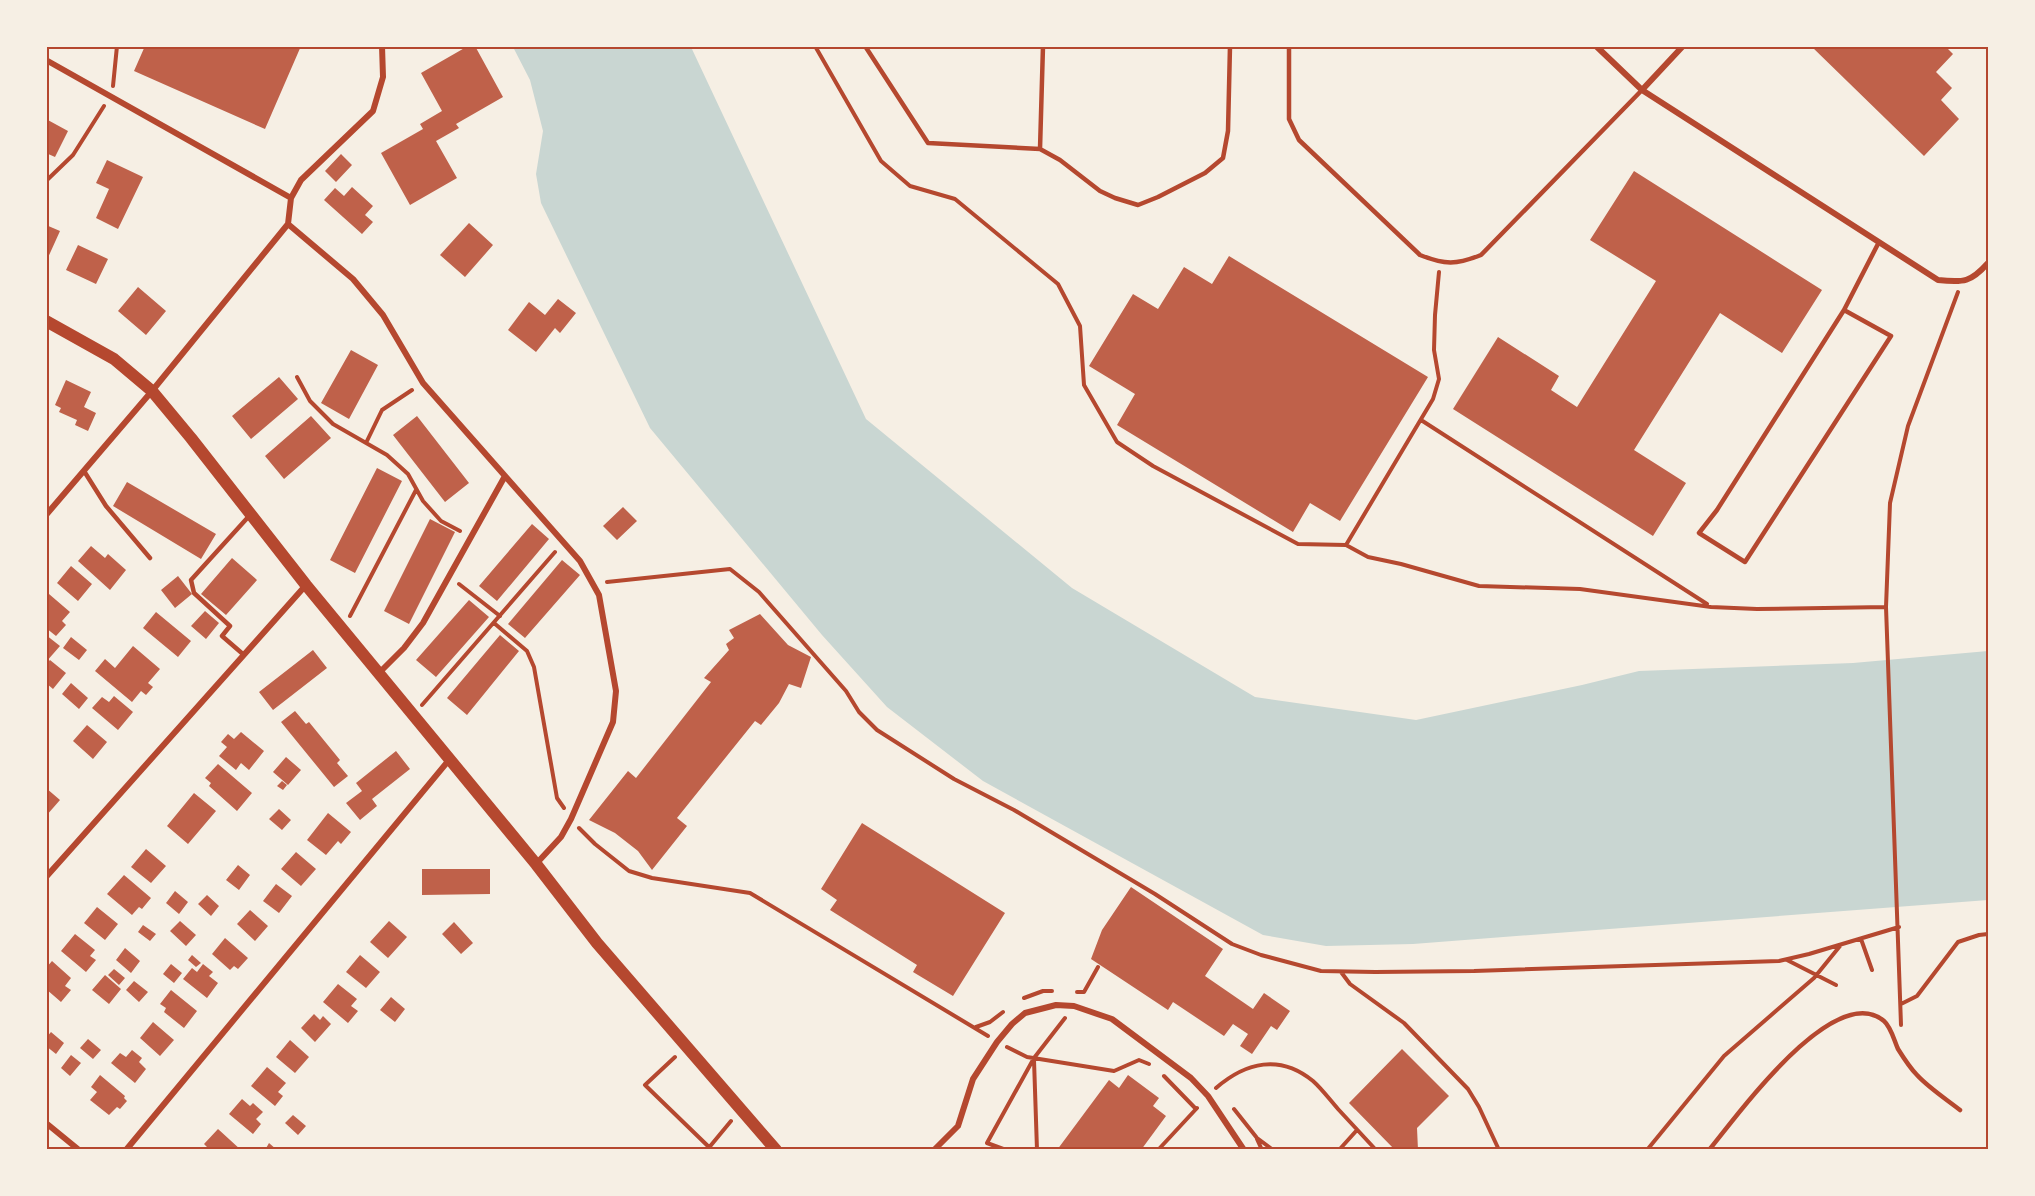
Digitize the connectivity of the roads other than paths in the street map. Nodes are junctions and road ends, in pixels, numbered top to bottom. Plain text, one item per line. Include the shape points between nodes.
1 (382, 46) edge
2 (865, 46) edge
3 (1043, 46) edge
4 (1230, 46) edge
5 (1289, 46) edge
6 (1596, 46) edge
7 (1683, 46) edge
8 (46, 60) edge
9 (1642, 90) junction
10 (1040, 149) junction
11 (291, 198) junction
12 (288, 224) junction
13 (1879, 242) junction
14 (1989, 262) edge
15 (1844, 310) junction
16 (46, 321) edge
17 (152, 391) junction
18 (84, 471) junction
19 (505, 476) junction
20 (46, 515) edge
21 (250, 515) junction
22 (150, 558) dead end
23 (306, 585) junction
24 (244, 655) junction
25 (378, 674) junction
26 (449, 760) junction
27 (536, 864) junction
28 (46, 877) edge
29 (1959, 1110) dead end
30 (46, 1123) edge
31 (79, 1149) edge
32 (126, 1149) edge
33 (776, 1149) edge
34 (934, 1149) edge
35 (1244, 1149) edge
36 (1709, 1149) edge

1 - 11 street via 383,77 373,111 301,180
2 - 10 lane via 928,143
3 - 10 lane
4 - 10 lane via 1228,131 1223,158 1205,173 1138,205 1100,191
5 - 9 lane via 1289,119 1299,140 1420,255 1440,263 1461,263 1481,255
6 - 9 street
7 - 9 street
8 - 11 street
9 - 13 street
11 - 12 street
12 - 17 street
12 - 19 street via 353,279 382,315 423,384
13 - 14 street via 1938,280 1962,283 1980,273
13 - 15 lane
15 - 15 lane via 1891,336 1745,562 1699,533
16 - 17 main road via 114,359
17 - 18 street
17 - 21 main road
18 - 20 street
18 - 22 lane via 106,506
19 - 25 street via 423,623
19 - 27 street via 580,561 599,595 616,691 613,722 571,819 561,837
21 - 23 main road
21 - 24 lane via 191,580 194,593 230,626 222,636
23 - 24 street
23 - 25 main road
24 - 28 street
25 - 26 main road
26 - 27 main road
26 - 32 street
27 - 33 main road via 597,943
29 - 36 lane via 1917,1075 1886,1022 1870,1012 1858,1012 1827,1026 1787,1057
30 - 31 street
34 - 35 street via 958,1126 973,1079 1011,1024 1025,1013 1056,1005 1074,1006 1112,1019 1191,1078

